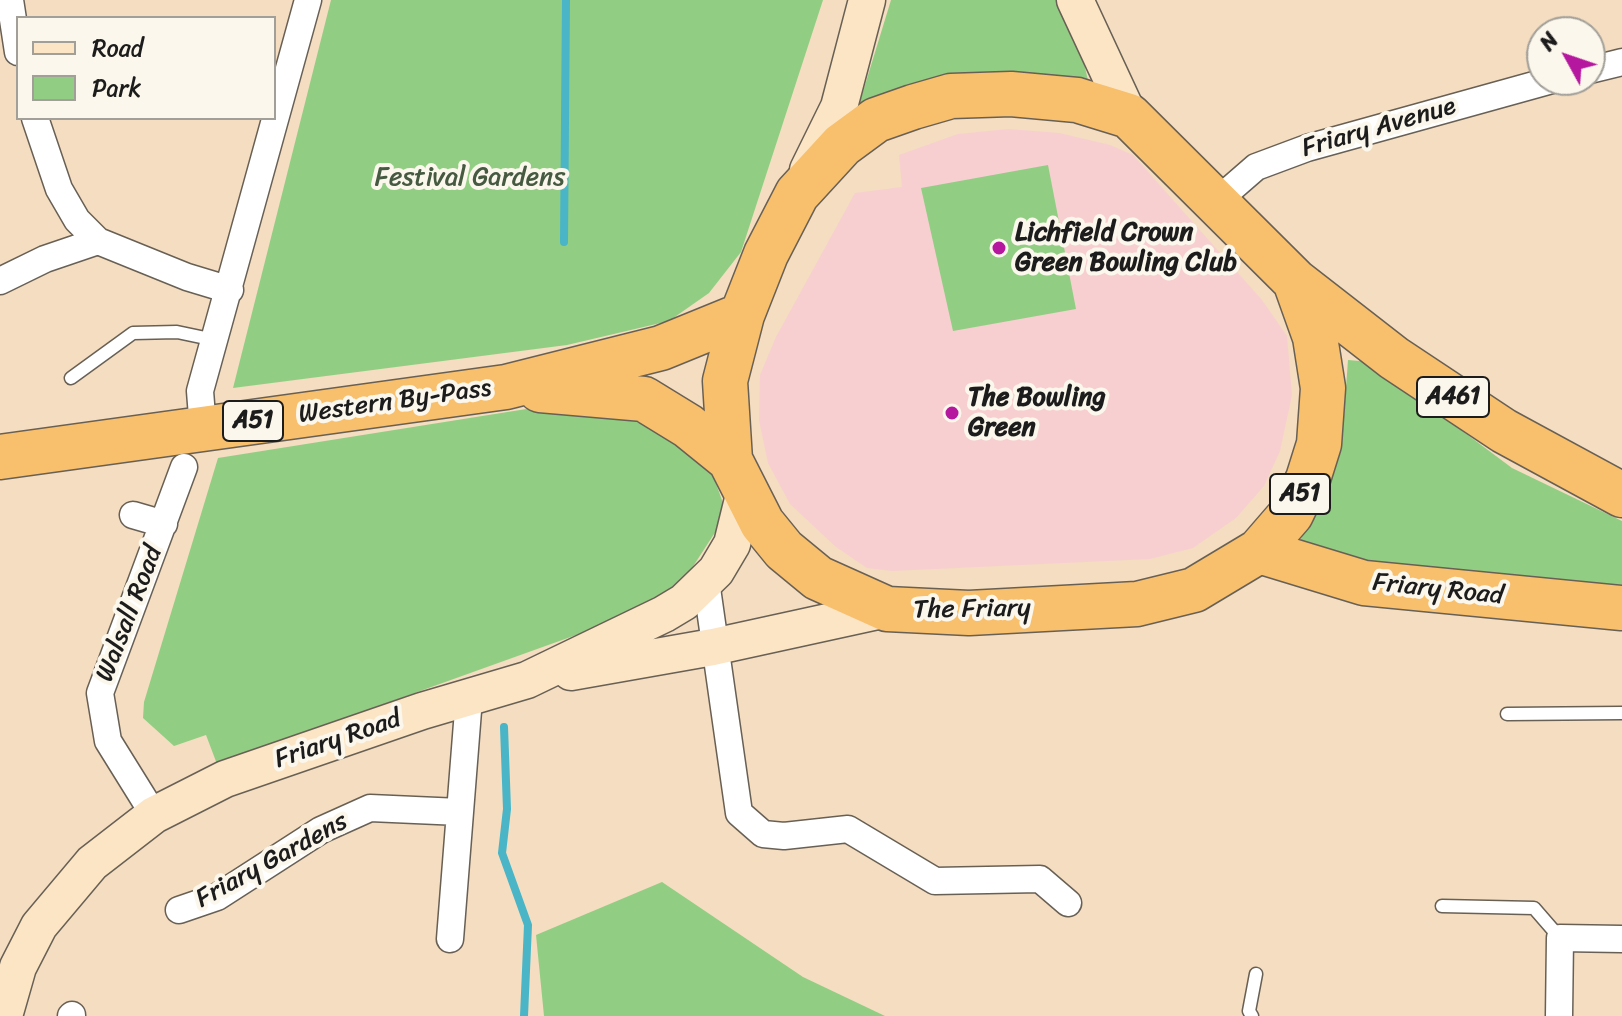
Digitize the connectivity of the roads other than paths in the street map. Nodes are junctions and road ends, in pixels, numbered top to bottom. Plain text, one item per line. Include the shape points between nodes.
1 (10, 0) edge
2 (308, 0) edge
3 (867, 0) edge
4 (1075, 0) edge
5 (16, 39) edge
6 (1526, 87) edge
7 (1129, 116) junction
8 (276, 119) edge
9 (36, 120) edge
10 (276, 120) edge
11 (797, 194) junction
12 (1218, 200) junction
13 (98, 241) junction
14 (0, 281) edge
15 (1295, 281) junction
16 (230, 290) junction
17 (742, 315) junction
18 (215, 340) junction
19 (71, 378) dead end
20 (506, 387) junction
21 (203, 429) junction
22 (0, 457) edge
23 (184, 467) dead end
24 (737, 476) junction
25 (1622, 495) edge
26 (133, 515) dead end
27 (164, 524) junction
28 (1259, 551) junction
29 (706, 581) junction
30 (1622, 608) edge
31 (887, 609) junction
32 (713, 647) junction
33 (527, 680) junction
34 (469, 698) junction
35 (1622, 713) edge
36 (1507, 714) dead end
37 (460, 812) junction
38 (154, 815) junction
39 (1068, 903) dead end
40 (1442, 906) dead end
41 (179, 910) dead end
42 (1560, 938) junction
43 (450, 939) dead end
44 (1622, 939) edge
45 (1256, 974) dead end
46 (4, 1016) edge
47 (1252, 1016) edge
48 (1559, 1016) edge

1 - 5 street
2 - 8 street
3 - 11 street, The Friary via 839,107
4 - 7 street, The Friary
6 - 12 street, Friary Avenue via 1307,148 1256,167
7 - 11 highway, The Friary / A51 via 1077,100 951,96 876,120 842,145
7 - 12 highway, The Friary / A51
9 - 13 street via 59,189 77,220
10 - 16 street
11 - 17 highway, The Friary / A51
12 - 15 highway, The Friary / A51
13 - 14 street
13 - 16 street
15 - 25 highway, The Friary / A461 via 1394,358 1504,431
15 - 28 highway, The Friary / A51 via 1315,337 1323,388 1319,444 1291,514
16 - 18 street
17 - 20 highway, Western By-Pass / A51 via 661,348
17 - 24 highway, The Friary / A51 via 725,381
18 - 19 lane via 177,332 133,333
18 - 21 street via 200,391
20 - 21 highway, Western By-Pass / A51
20 - 24 highway, Western By-Pass / A51 via 644,399 688,426
21 - 22 highway, Western By-Pass / A51
23 - 27 street, Walsall Road
24 - 29 street, Friary Road via 732,544
24 - 31 highway, The Friary / A51 via 762,523 784,550 818,578
26 - 27 street, Walsall Road
27 - 38 street, Walsall Road via 100,693 108,741
28 - 30 highway, Friary Road via 1364,583
28 - 31 highway, The Friary / A51 via 1194,590 1137,604 969,613
29 - 32 street
29 - 33 street, Friary Road via 664,614
31 - 32 street, Friary Road
32 - 33 street, Friary Road
32 - 39 street via 739,813 763,834 848,829 935,881 1040,879
33 - 34 street, Friary Road
34 - 37 street
34 - 38 street, Friary Road via 225,779
35 - 36 lane
37 - 41 street, Friary Gardens via 370,808 321,830 217,897
37 - 43 street
38 - 46 street via 92,863 39,926 18,967
40 - 42 lane via 1534,908
42 - 44 street
42 - 48 street
45 - 47 lane

